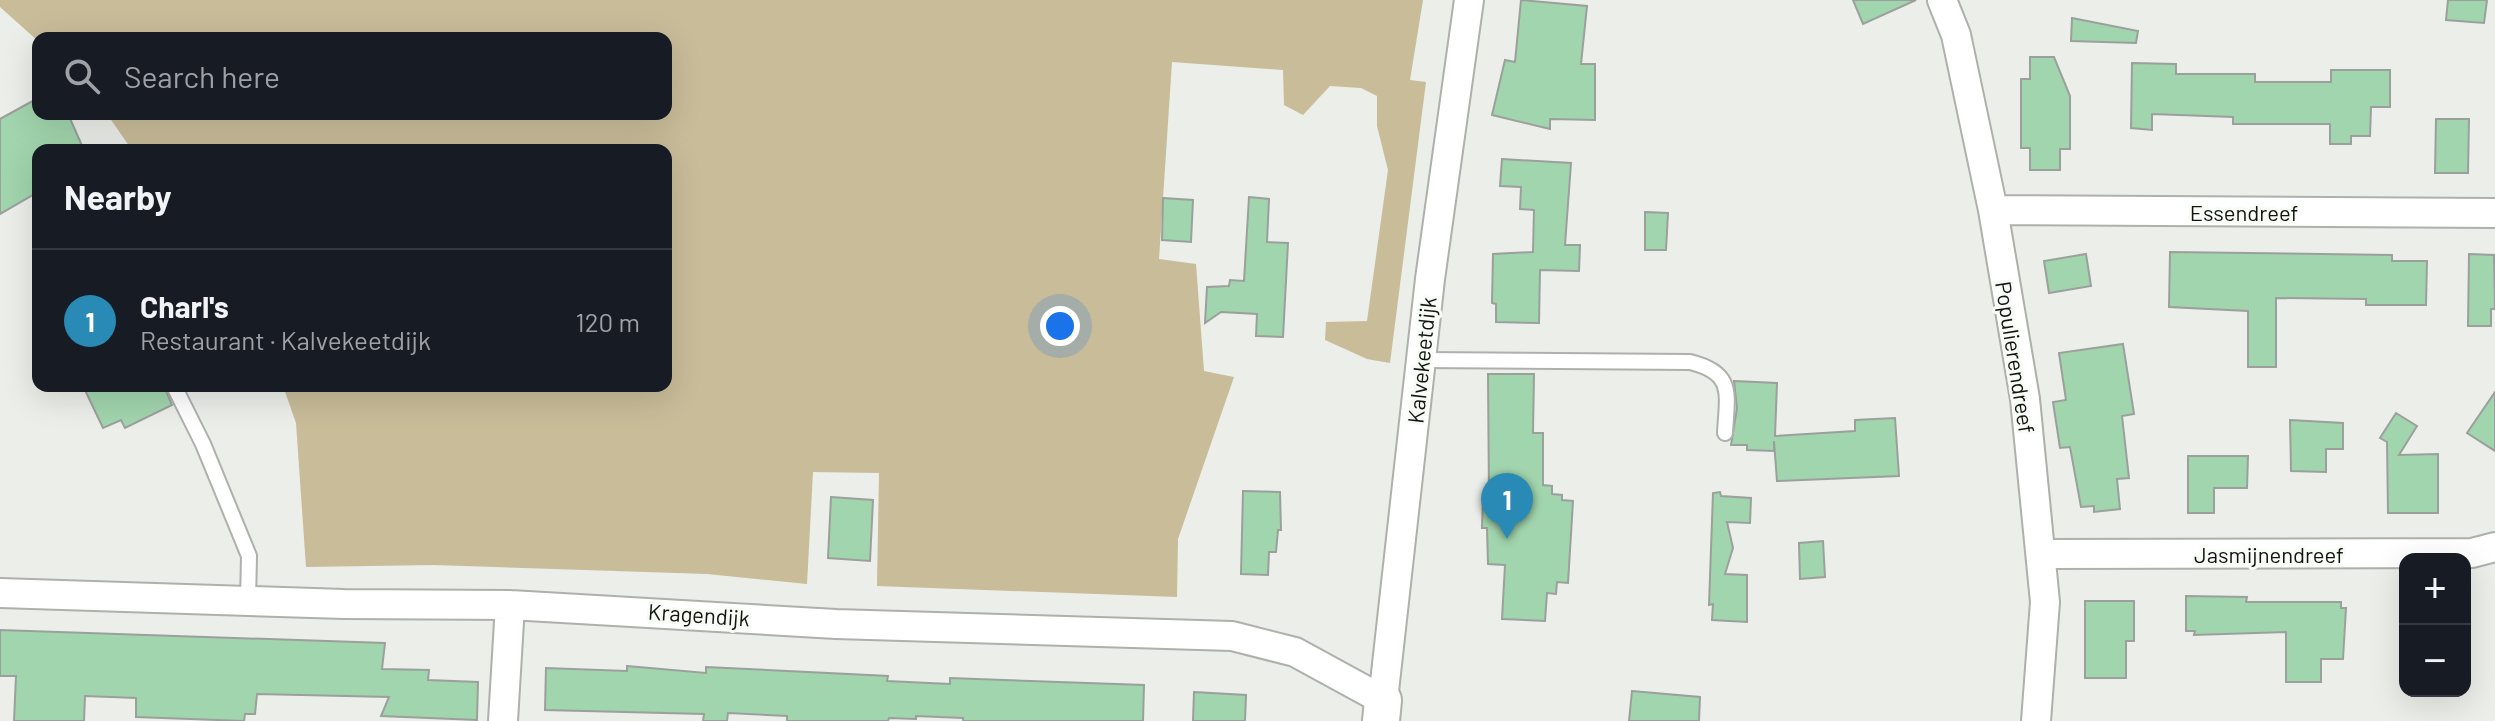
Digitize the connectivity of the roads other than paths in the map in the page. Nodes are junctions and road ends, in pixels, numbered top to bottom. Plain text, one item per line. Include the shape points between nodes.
1 (1469, 0) edge
2 (1942, 0) edge
3 (1993, 210) junction
4 (2495, 213) edge
5 (1421, 360) junction
6 (177, 392) edge
7 (1725, 433) dead end
8 (2495, 547) edge
9 (2042, 554) junction
10 (0, 593) edge
11 (248, 601) junction
12 (510, 605) junction
13 (1382, 710) edge
14 (503, 721) edge
15 (2036, 721) edge

1 - 5 street, Kalvekeetdijk
2 - 3 street, Populierendreef via 1956,35
3 - 4 street, Essendreef
3 - 9 street, Populierendreef via 2025,399
5 - 7 lane via 1709,366 1727,389
5 - 13 street, Kalvekeetdijk
6 - 11 lane via 249,556
8 - 9 street, Jasmijnendreef via 2472,553
9 - 15 street, Populierendreef via 2045,602
10 - 11 street, Kragendijk
11 - 12 street, Kragendijk
12 - 13 street, Kragendijk via 836,624 1232,636 1295,652
12 - 14 street

